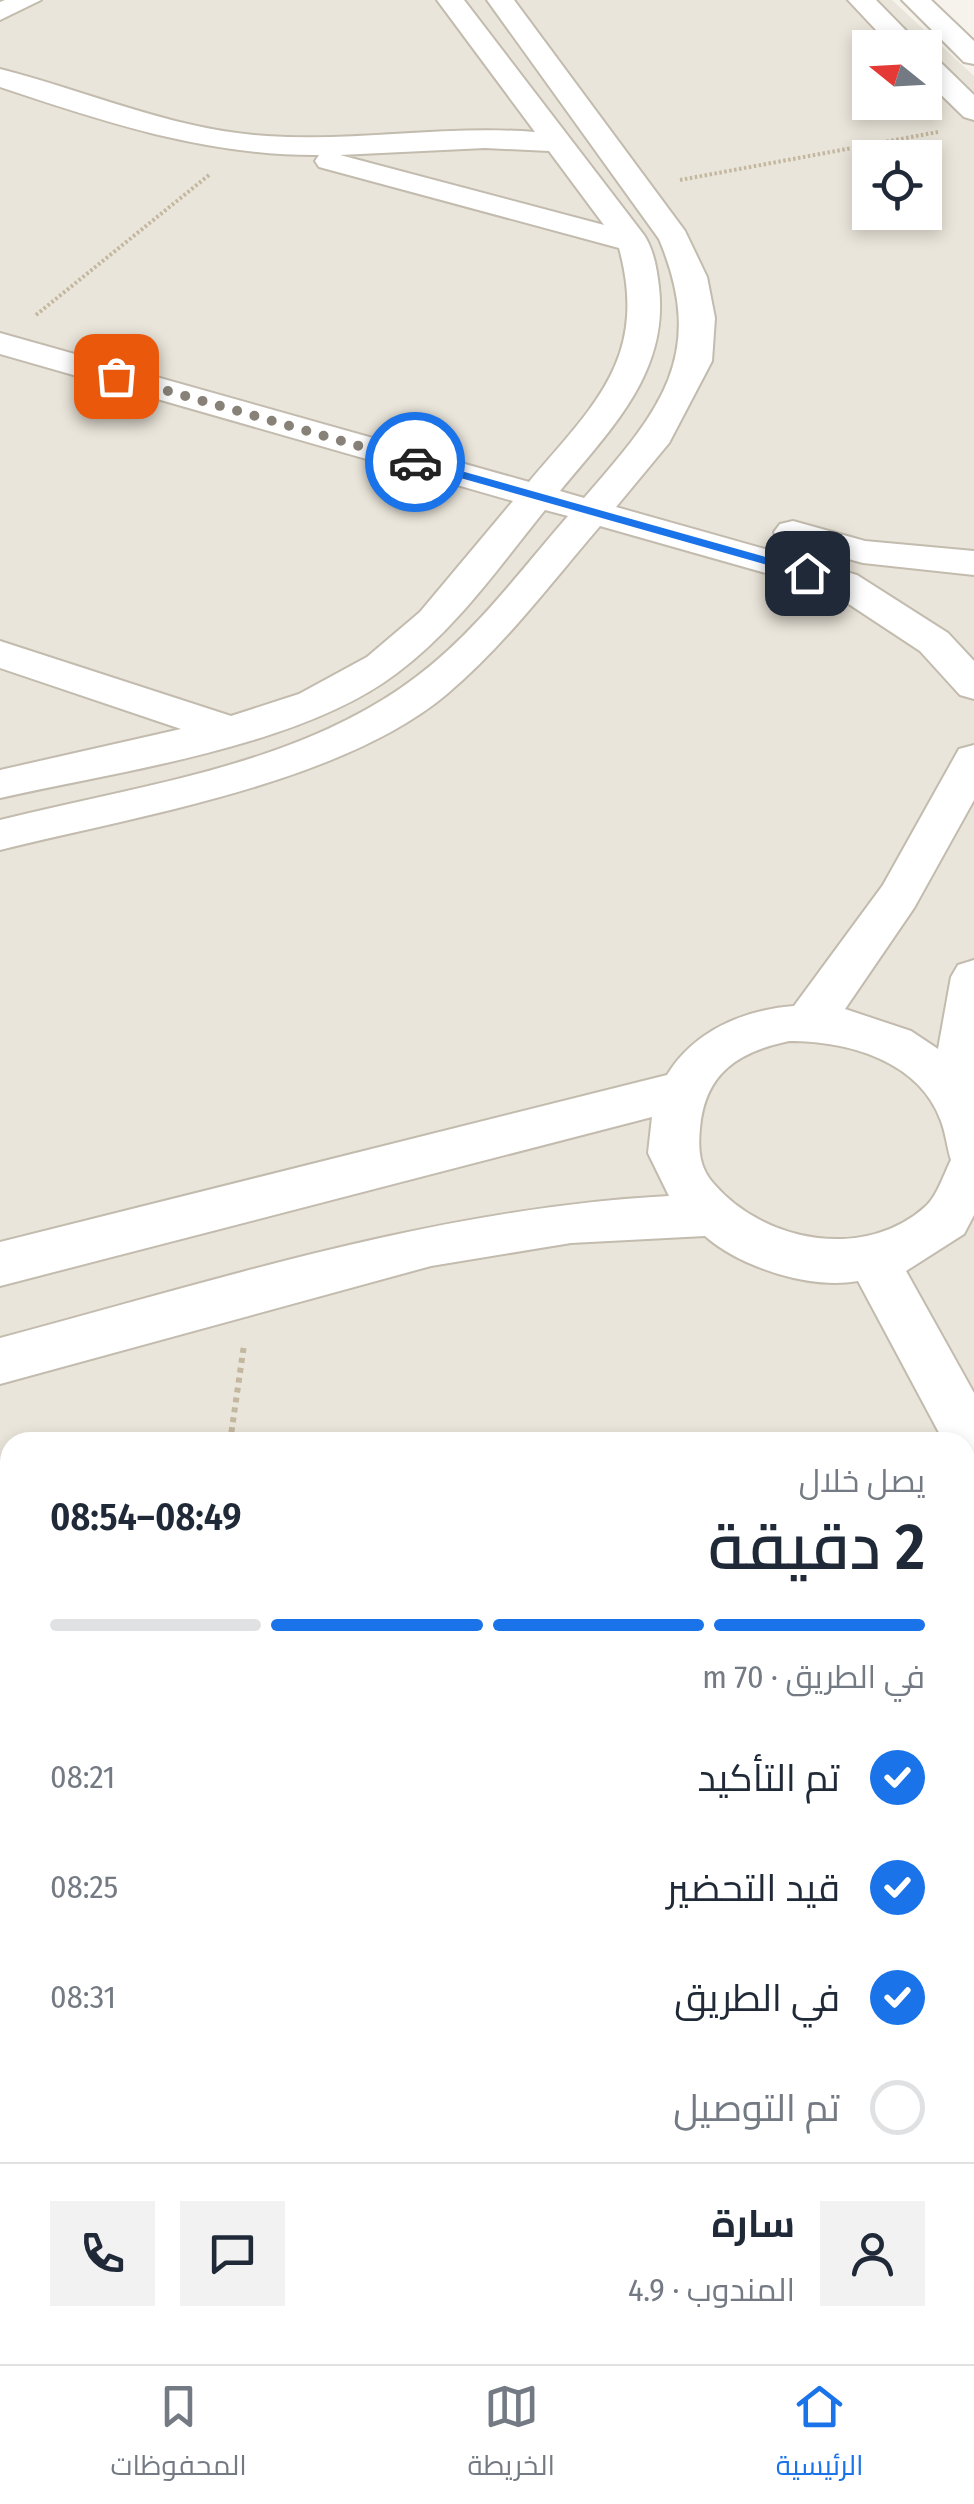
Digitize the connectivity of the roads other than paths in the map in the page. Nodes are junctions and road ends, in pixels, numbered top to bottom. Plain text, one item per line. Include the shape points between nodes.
1 (28, 0) edge
2 (450, 0) edge
3 (500, 0) edge
4 (861, 0) edge
5 (916, 0) edge
6 (0, 12) edge
7 (892, 30) edge
8 (0, 50) edge
9 (974, 56) edge
10 (948, 74) edge
11 (0, 78) edge
12 (474, 110) junction
13 (965, 120) edge
14 (258, 144) junction
15 (558, 144) junction
16 (633, 242) junction
17 (16, 313) edge
18 (0, 343) edge
19 (562, 467) junction
20 (617, 483) junction
21 (655, 494) dead end
22 (538, 496) junction
23 (592, 512) junction
24 (768, 526) dead end
25 (974, 564) edge
26 (0, 654) edge
27 (974, 686) edge
28 (231, 731) junction
29 (974, 759) edge
30 (0, 784) edge
31 (0, 835) edge
32 (974, 977) edge
33 (807, 1023) junction
34 (682, 1090) junction
35 (960, 1103) junction
36 (974, 1156) edge
37 (974, 1164) edge
38 (712, 1215) junction
39 (963, 1235) edge
40 (873, 1260) junction
41 (0, 1264) edge
42 (0, 1361) edge
43 (967, 1432) edge

1 - 6 street
2 - 12 street
3 - 20 street via 674,238 692,277 695,362 651,443
4 - 7 street
5 - 9 street
8 - 12 street via 154,106 244,124 346,127
10 - 13 street
11 - 14 street via 150,127
12 - 14 street via 330,146
12 - 15 street
12 - 15 street
14 - 16 street
15 - 16 street
16 - 19 street via 648,316 640,354 621,394
17 - 19 street
18 - 22 street
19 - 20 street
19 - 22 street
20 - 21 street
20 - 23 street
22 - 23 street
22 - 28 street via 434,622 381,666 312,703
23 - 27 street via 843,583 934,642
23 - 31 street via 482,640 430,688 362,730 282,764
24 - 25 street via 864,552
26 - 28 street
28 - 30 street
29 - 33 street via 889,918
32 - 35 street via 962,1038
33 - 34 street via 731,1041 694,1070
33 - 35 street via 838,1025 896,1044 943,1080
34 - 38 street via 674,1110 675,1153 682,1175
34 - 41 street
35 - 36 street
37 - 39 street
38 - 40 street via 770,1250 804,1260
38 - 42 street via 501,1231
39 - 40 street via 931,1236
40 - 43 street

